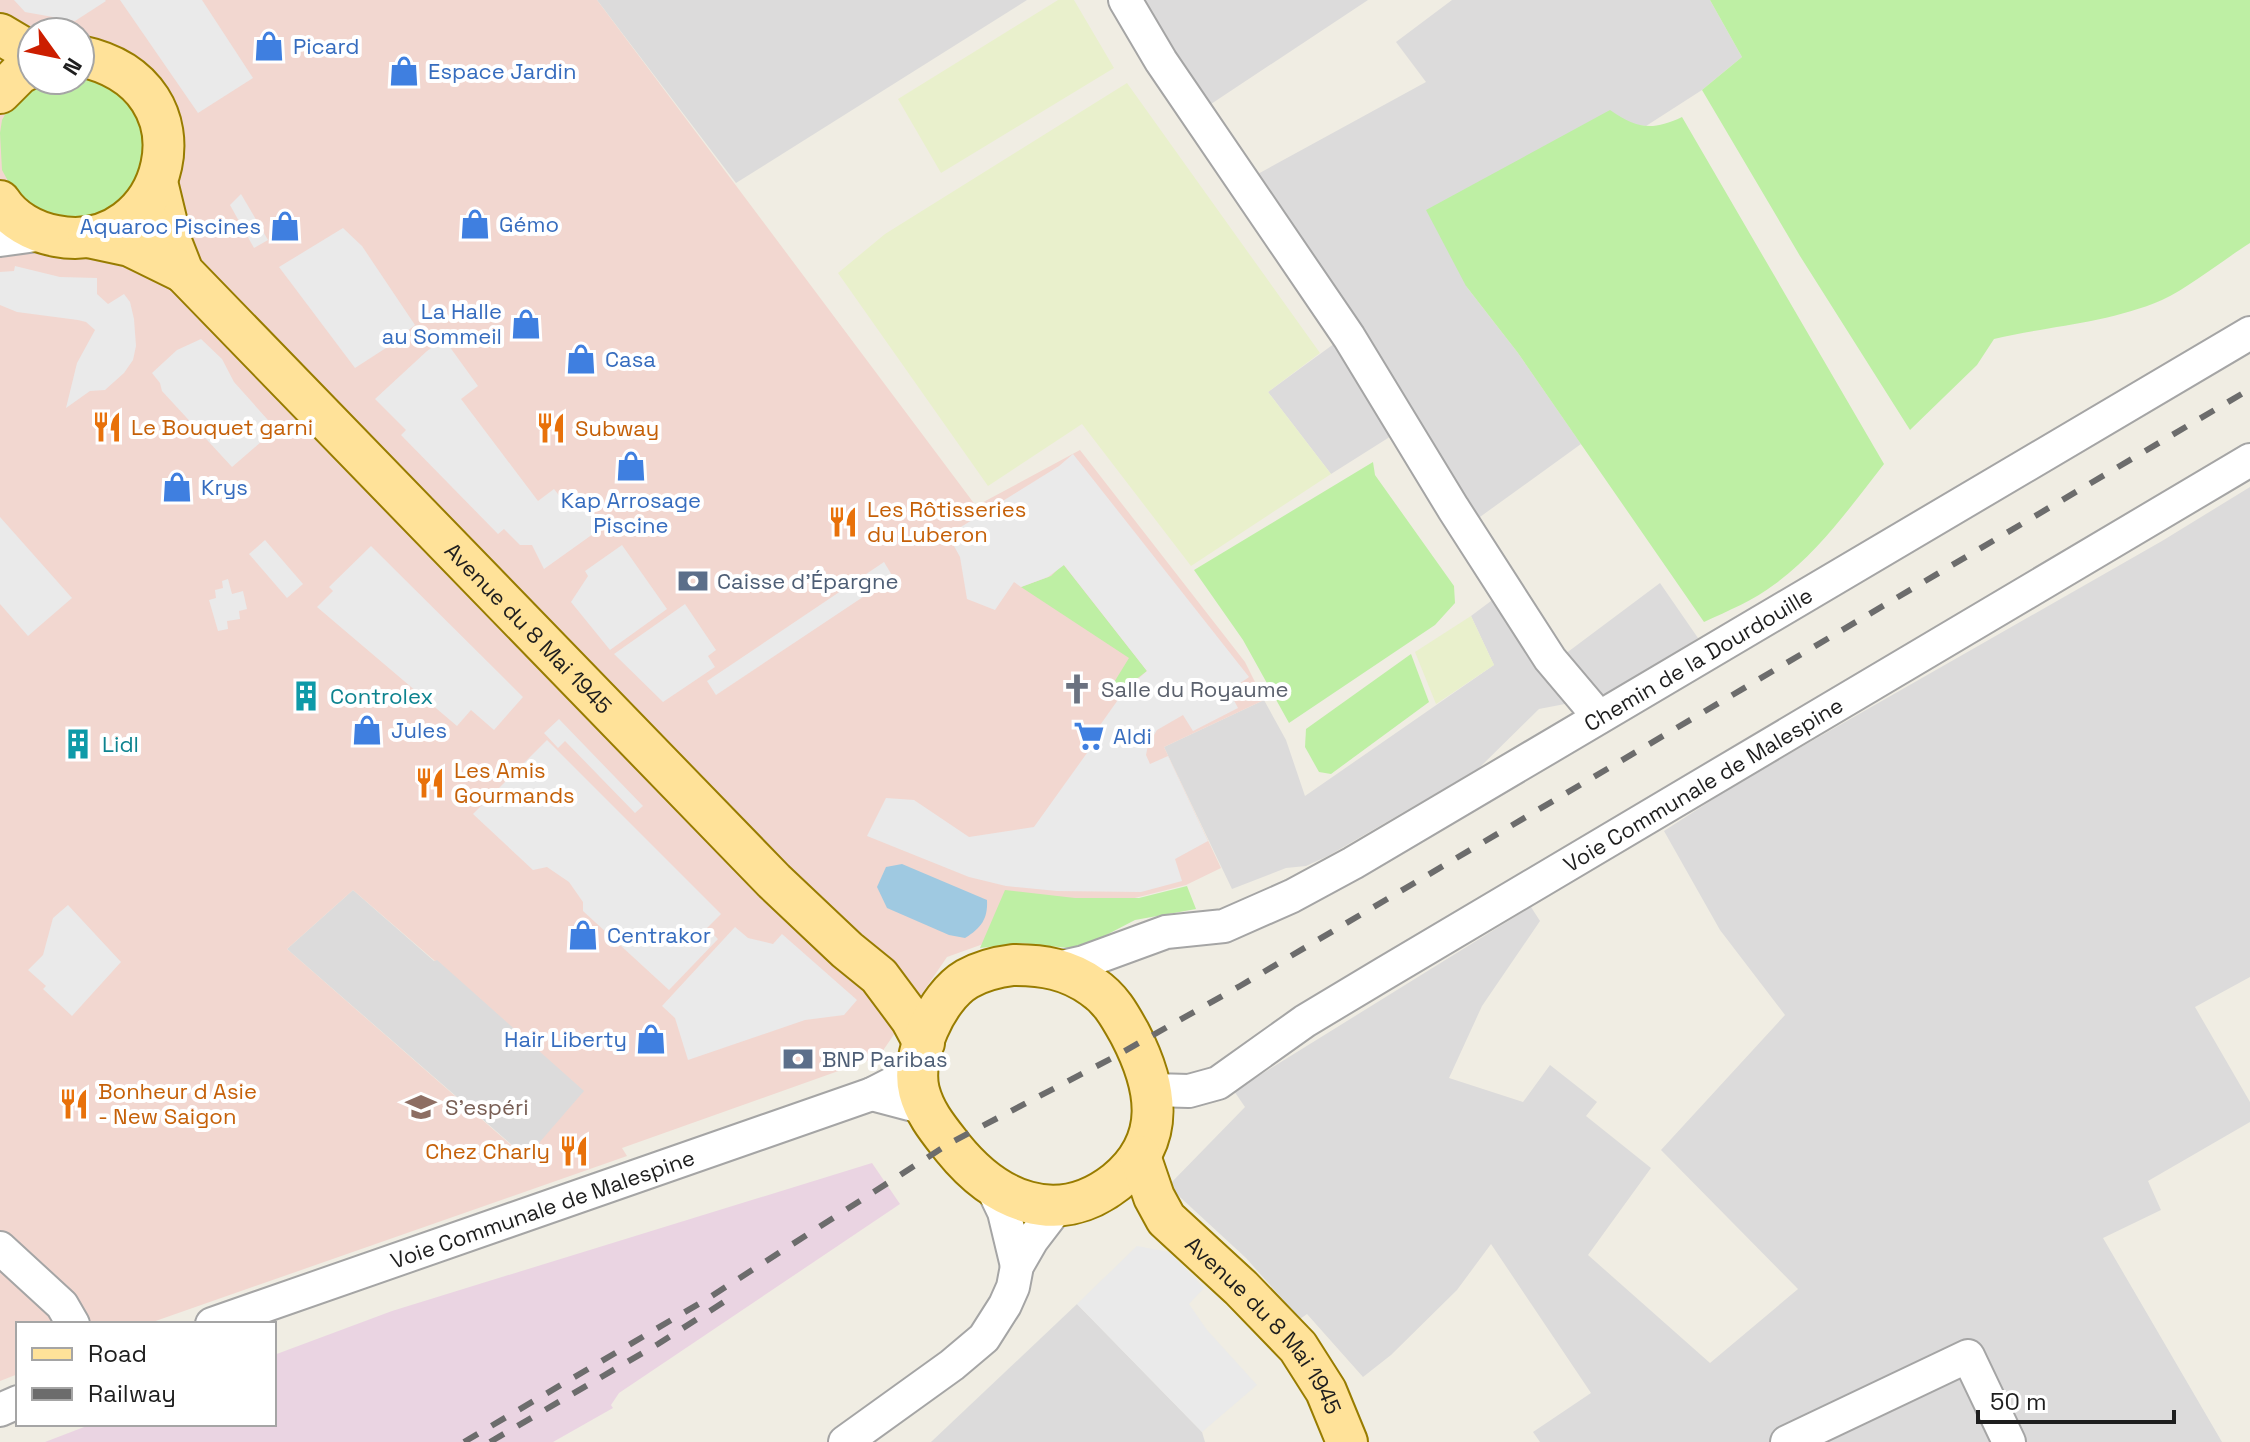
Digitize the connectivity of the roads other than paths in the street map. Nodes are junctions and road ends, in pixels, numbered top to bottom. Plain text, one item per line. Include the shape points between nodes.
1 (1125, 0) edge
2 (96, 59) edge
3 (16, 77) edge
4 (0, 93) edge
5 (157, 182) junction
6 (0, 201) edge
7 (44, 234) junction
8 (88, 237) junction
9 (0, 240) edge
10 (183, 272) junction
11 (2250, 333) edge
12 (2250, 460) edge
13 (1599, 717) junction
14 (1129, 945) junction
15 (1057, 968) junction
16 (879, 976) junction
17 (964, 980) junction
18 (1107, 999) junction
19 (922, 1074) junction
20 (1153, 1090) junction
21 (1140, 1156) junction
22 (992, 1187) junction
23 (1070, 1203) junction
24 (1166, 1219) junction
25 (0, 1248) edge
26 (1017, 1266) junction
27 (72, 1322) edge
28 (218, 1322) edge
29 (845, 1442) edge
30 (1347, 1442) edge
31 (1787, 1442) edge
32 (2009, 1442) edge

1 - 13 street via 1349,337 1550,659
2 - 5 main road via 125,72 153,103 164,144
3 - 4 main road
5 - 8 main road via 141,208 117,227
5 - 10 main road, Avenue du 8 Mai 1945
6 - 7 main road via 22,223
7 - 8 main road, Avenue du 8 Mai 1945
7 - 9 street
8 - 10 main road, Avenue du 8 Mai 1945 via 130,246
10 - 16 main road, Avenue du 8 Mai 1945 via 774,881
11 - 13 street, Chemin de la Dourdouille
12 - 20 street, Voie Communale de Malespine via 1305,1021 1218,1083 1189,1091
13 - 14 street, Chemin de la Dourdouille via 1292,896 1224,926 1166,932
14 - 15 street, Chemin de la Dourdouille
14 - 18 street
15 - 17 main road via 996,967
15 - 18 main road
16 - 17 main road via 918,982
16 - 19 main road, Avenue du 8 Mai 1945 via 911,1019
17 - 19 main road via 939,1008
18 - 20 main road via 1142,1057
19 - 22 main road via 966,1164
19 - 28 street, Voie Communale de Malespine
20 - 21 main road via 1152,1122
21 - 23 main road via 1102,1192
21 - 24 main road, Avenue du 8 Mai 1945
22 - 23 main road via 1026,1202
22 - 26 street
23 - 24 main road, Avenue du 8 Mai 1945 via 1128,1207
23 - 26 street via 1032,1240
24 - 30 main road, Avenue du 8 Mai 1945 via 1298,1347 1326,1391
25 - 27 street via 62,1305
26 - 29 street via 1013,1287 984,1338
31 - 32 street via 1968,1356

